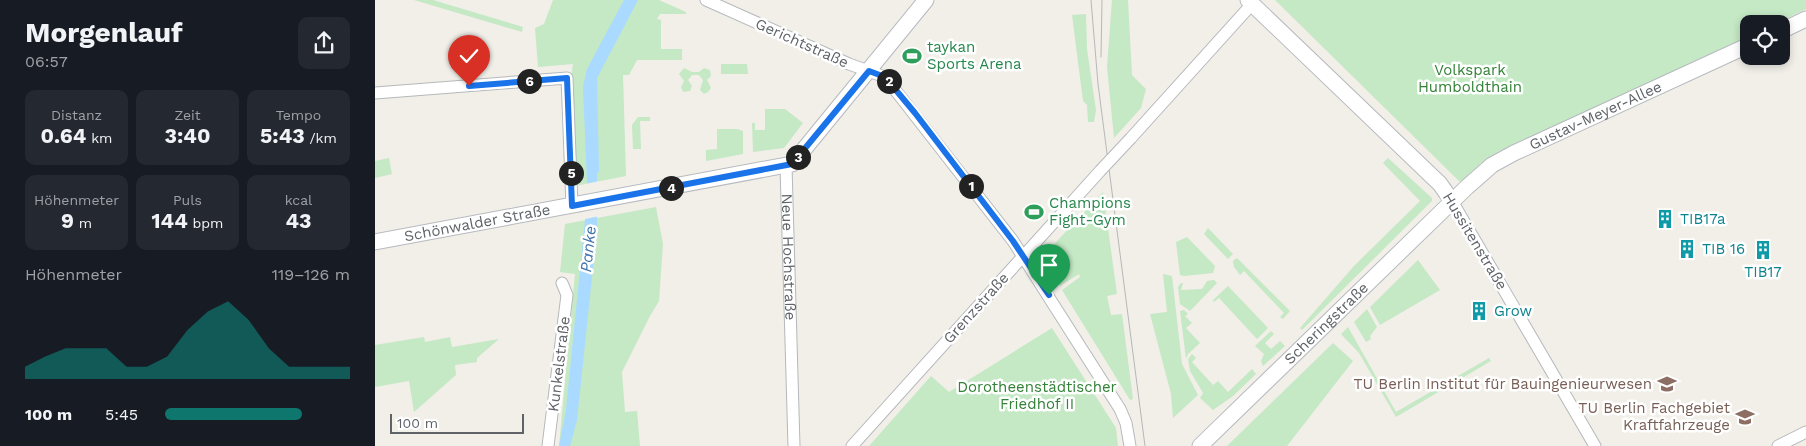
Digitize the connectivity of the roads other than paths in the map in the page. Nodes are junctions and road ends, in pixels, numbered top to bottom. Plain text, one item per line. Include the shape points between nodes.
1 (706, 0) edge
2 (926, 0) edge
3 (1250, 2) edge
4 (1806, 19) edge
5 (1790, 26) edge
6 (1740, 49) edge
7 (869, 71) junction
8 (375, 93) edge
9 (786, 166) junction
10 (1452, 201) junction
11 (578, 205) junction
12 (375, 242) edge
13 (1023, 256) junction
14 (562, 283) dead end
15 (1806, 432) edge
16 (548, 446) edge
17 (794, 446) edge
18 (852, 446) edge
19 (1130, 446) edge
20 (1201, 446) edge
21 (1595, 446) edge
22 (1778, 446) edge

1 - 7 street, Gerichtstraße
2 - 7 street
3 - 10 street, Hussitenstraße via 1440,184
3 - 13 street, Grenzstraße, bridge
4 - 5 street
6 - 10 street, Gustav-Meyer-Allee via 1514,153 1492,165
7 - 9 street via 792,164
7 - 13 street, Gerichtstraße via 885,77
8 - 11 street via 567,78
9 - 11 street, Schönwalder Straße
9 - 17 street, Neue Hochstraße
10 - 20 street, Scheringstraße
10 - 21 street, Hussitenstraße
11 - 12 street, Schönwalder Straße
13 - 18 street, Grenzstraße
13 - 19 street, Gerichtstraße via 1120,409
14 - 16 street, Kunkelstraße via 567,295
15 - 22 street

